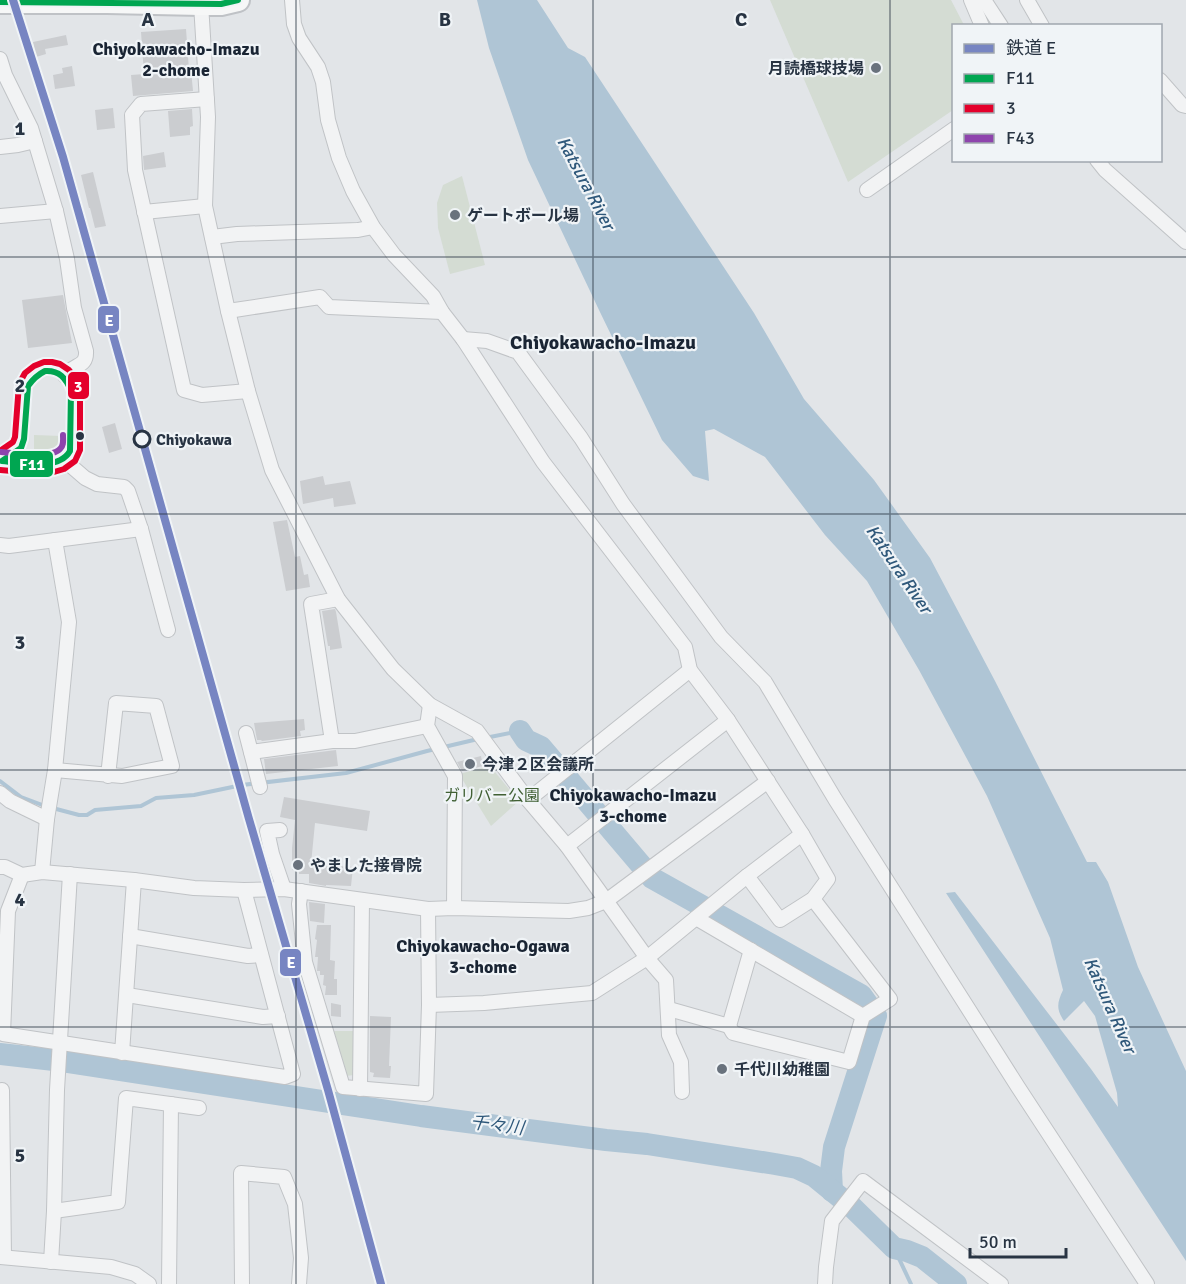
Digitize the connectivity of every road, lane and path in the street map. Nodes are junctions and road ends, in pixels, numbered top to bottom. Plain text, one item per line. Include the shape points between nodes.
1 (238, 0) edge
2 (292, 0) edge
3 (971, 0) edge
4 (984, 0) edge
5 (1027, 0) edge
6 (62, 1) edge
7 (0, 2) edge
8 (201, 4) junction
9 (998, 21) edge
10 (981, 24) edge
11 (1008, 24) edge
12 (1041, 24) edge
13 (0, 59) edge
14 (1162, 82) edge
15 (207, 99) junction
16 (1186, 106) edge
17 (952, 130) edge
18 (35, 141) junction
19 (0, 147) edge
20 (1099, 162) edge
21 (867, 190) dead end
22 (206, 206) junction
23 (56, 211) junction
24 (144, 212) junction
25 (0, 216) edge
26 (373, 227) junction
27 (212, 237) junction
28 (1186, 242) edge
29 (228, 310) junction
30 (442, 312) junction
31 (463, 339) junction
32 (65, 376) dead end
33 (248, 391) junction
34 (63, 459) dead end
35 (141, 529) junction
36 (55, 540) junction
37 (0, 545) edge
38 (338, 599) junction
39 (168, 630) dead end
40 (690, 670) junction
41 (430, 705) junction
42 (728, 720) junction
43 (427, 726) junction
44 (246, 733) dead end
45 (332, 741) junction
46 (251, 752) junction
47 (55, 770) junction
48 (108, 776) junction
49 (768, 781) junction
50 (260, 784) dead end
51 (0, 793) edge
52 (528, 800) junction
53 (47, 819) junction
54 (280, 830) dead end
55 (802, 834) junction
56 (567, 846) junction
57 (0, 867) edge
58 (42, 872) junction
59 (70, 874) junction
60 (22, 875) junction
61 (747, 876) junction
62 (134, 880) junction
63 (284, 889) junction
64 (244, 890) junction
65 (301, 891) junction
66 (813, 899) junction
67 (362, 900) junction
68 (606, 901) junction
69 (454, 908) junction
70 (428, 909) junction
71 (696, 918) junction
72 (130, 936) junction
73 (751, 950) junction
74 (261, 955) junction
75 (647, 958) junction
76 (127, 995) junction
77 (429, 1005) junction
78 (669, 1009) junction
79 (278, 1016) junction
80 (863, 1016) junction
81 (729, 1026) junction
82 (60, 1046) junction
83 (122, 1053) junction
84 (360, 1089) junction
85 (2, 1090) edge
86 (682, 1092) dead end
87 (171, 1104) junction
88 (199, 1108) dead end
89 (54, 1211) junction
90 (2, 1257) edge
91 (51, 1262) junction
92 (149, 1284) edge
93 (169, 1284) edge
94 (243, 1284) edge
95 (299, 1284) edge
96 (825, 1284) edge
97 (1001, 1284) edge
98 (1147, 1284) edge

1 - 8 main road
2 - 26 street via 299,38 323,82 339,158
3 - 10 street
4 - 9 street
5 - 12 street
6 - 7 main road
6 - 8 main road
8 - 15 street
9 - 11 street via 1001,15
13 - 18 street
14 - 16 street
15 - 22 street
15 - 24 street via 141,104 132,115 135,170
17 - 21 street
18 - 19 street
18 - 23 street
20 - 28 street
22 - 24 street
22 - 27 street
23 - 25 street
23 - 32 street via 86,351 83,363
24 - 33 street via 184,390 202,395
26 - 27 street
26 - 30 street via 433,296
27 - 29 street
29 - 30 street via 320,297 329,307
29 - 33 street
30 - 31 street
31 - 40 street via 543,462 685,647
31 - 98 street via 487,341 518,352 720,637 765,682 835,799
33 - 38 street via 272,470
34 - 35 street via 97,484 124,487
35 - 36 street
35 - 39 street
36 - 37 street
36 - 47 street via 69,622
38 - 41 street via 393,669
38 - 45 street via 311,604
40 - 42 street
40 - 52 street
41 - 43 street
41 - 52 street via 477,731
42 - 49 street
42 - 56 street
43 - 45 street via 355,741
43 - 69 street via 454,776
44 - 46 street
45 - 46 street
46 - 50 street
47 - 48 street
47 - 53 street
48 - 48 street via 172,766 156,706 116,702
49 - 55 street
49 - 68 street
51 - 53 street
52 - 56 street
53 - 58 street
54 - 63 street via 267,831
55 - 61 street
55 - 66 street via 828,879
56 - 68 street
57 - 60 street
58 - 59 street
58 - 60 street
59 - 62 street
59 - 82 street
60 - 82 street via 8,911 3,1034
61 - 66 street via 780,920
61 - 71 street
62 - 64 street
62 - 72 street
63 - 64 street
63 - 65 street
64 - 74 street
65 - 67 street
65 - 84 street via 305,962 343,1087
66 - 80 street via 890,999
67 - 70 street
67 - 84 street
68 - 69 street via 570,911
68 - 75 street
69 - 70 street
70 - 77 street
71 - 73 street
71 - 75 street
72 - 74 street
72 - 76 street
73 - 80 street
73 - 81 street
74 - 79 street
75 - 77 street via 592,993 484,1004
75 - 78 street via 666,980
76 - 79 street via 263,1017
76 - 83 street
77 - 84 street via 426,1094
78 - 81 street
78 - 86 street via 669,1035 681,1062
79 - 83 street via 292,1074 285,1077
80 - 81 street via 849,1062 733,1033
82 - 83 street
82 - 89 street
85 - 90 street
87 - 88 street
87 - 89 street via 126,1098 118,1202
87 - 93 street
89 - 91 street
90 - 91 street
91 - 92 street via 111,1267 135,1274
94 - 95 street via 241,1173 284,1176 294,1204
96 - 97 street via 832,1221 863,1181

